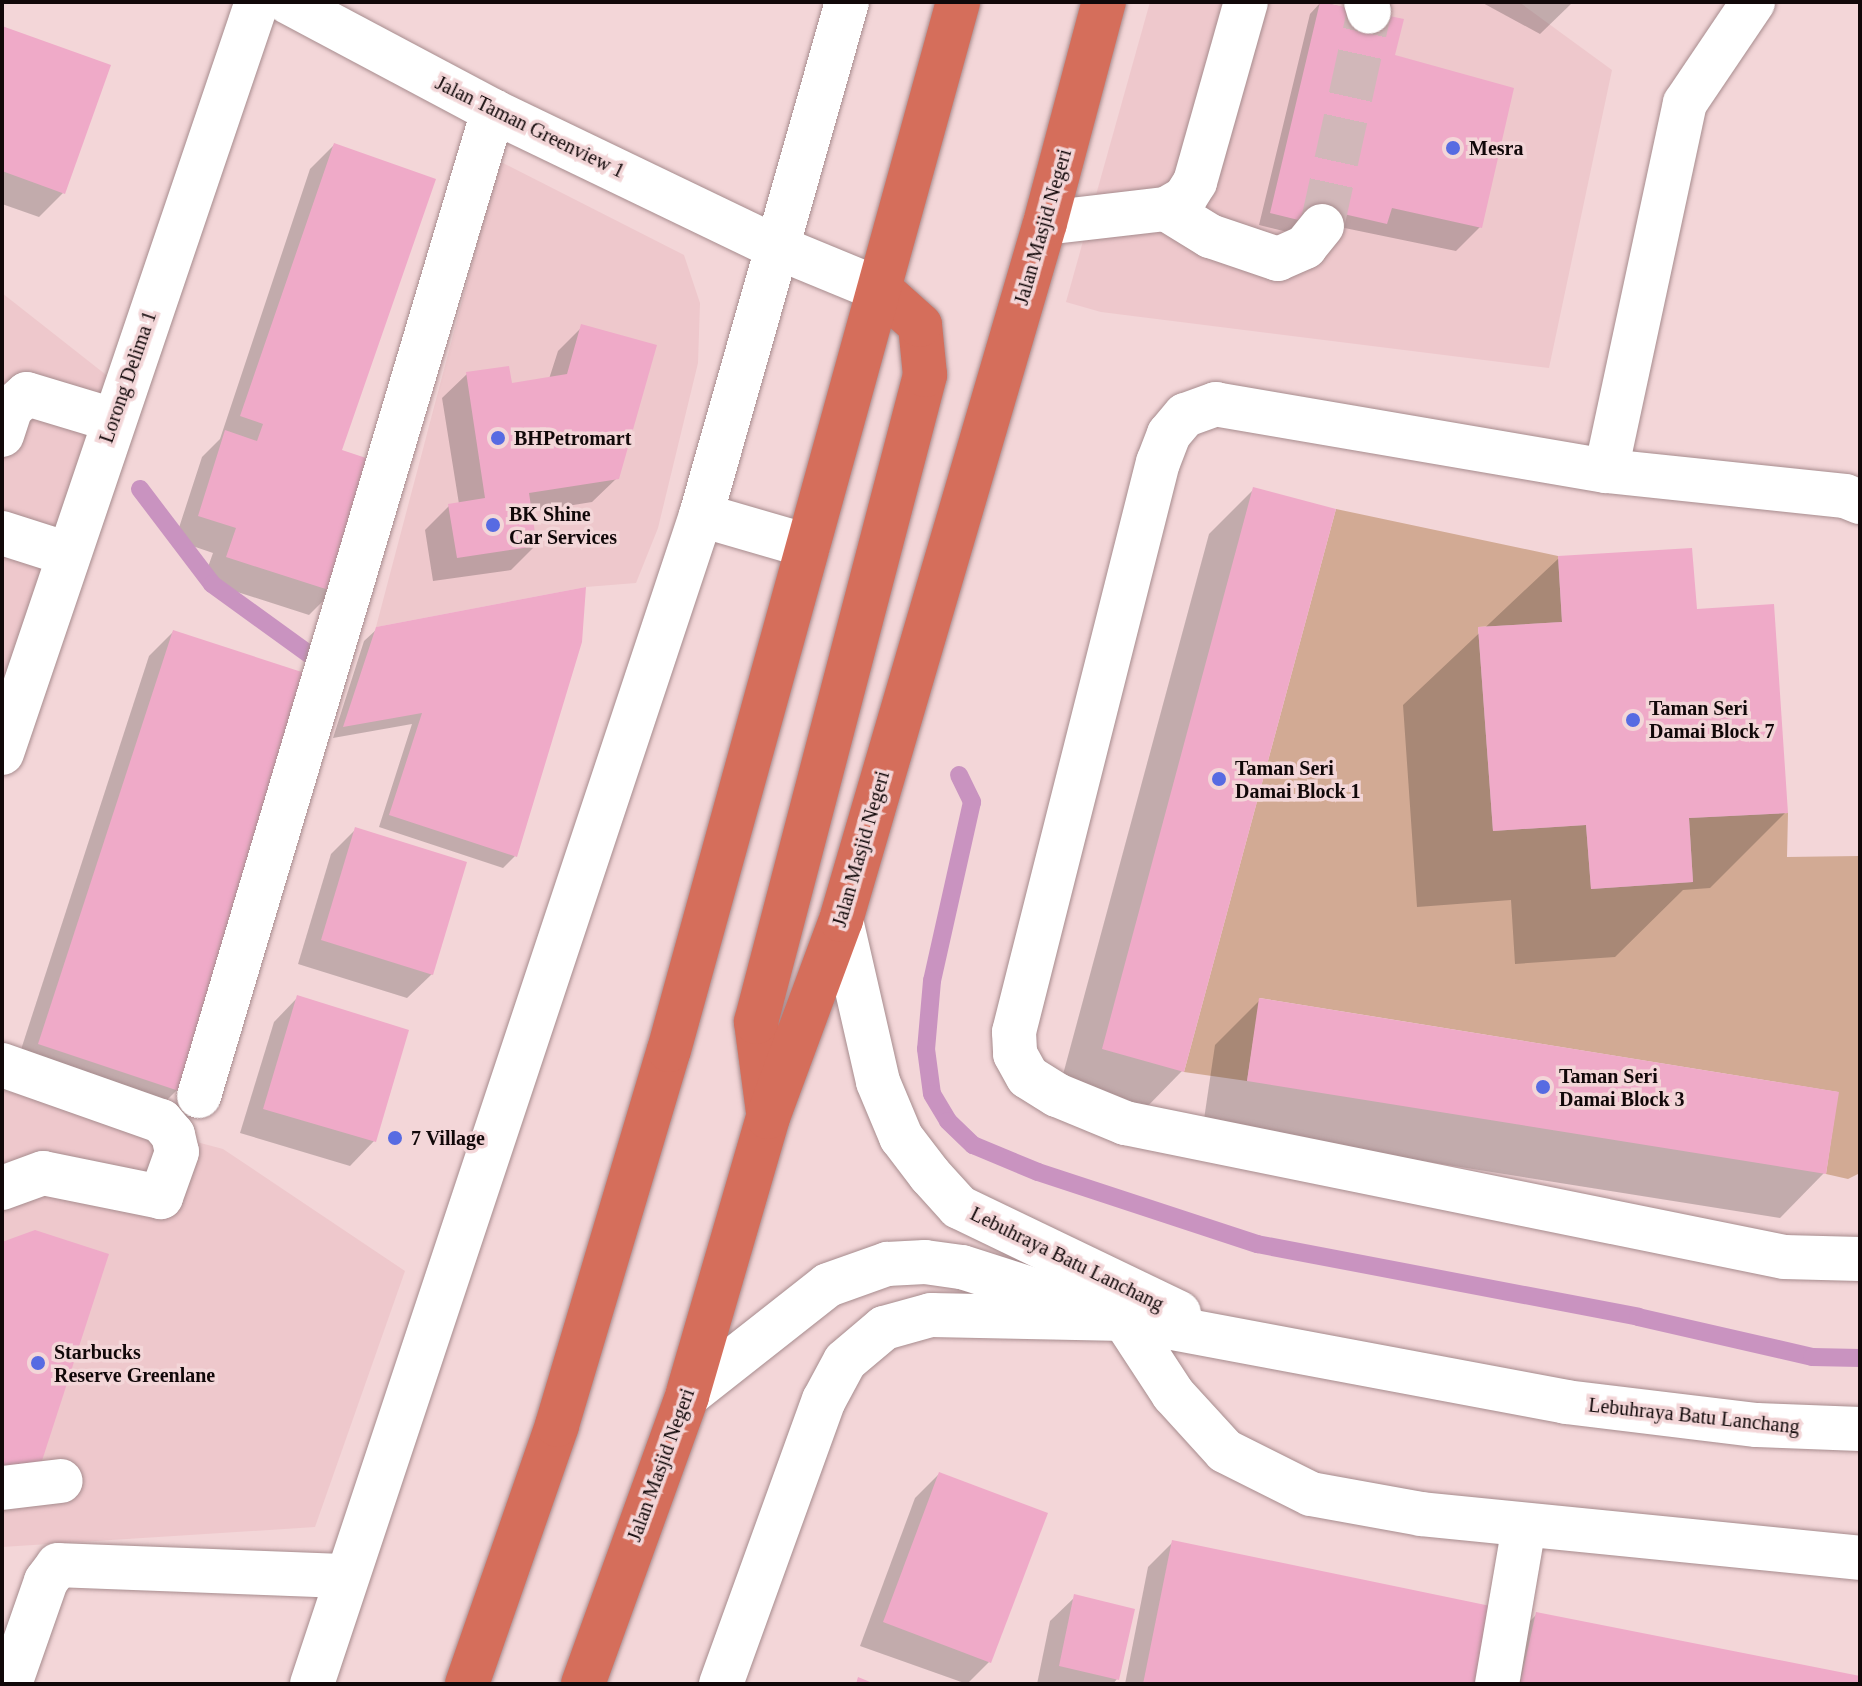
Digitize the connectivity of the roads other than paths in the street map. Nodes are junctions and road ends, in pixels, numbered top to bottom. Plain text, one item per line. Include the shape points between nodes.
1 (257, 2) edge
2 (288, 2) edge
3 (847, 2) edge
4 (958, 2) edge
5 (1104, 2) edge
6 (1246, 2) edge
7 (1753, 2) edge
8 (493, 111) junction
9 (1166, 209) junction
10 (1045, 223) junction
11 (1322, 226) tunnel mouth
12 (774, 246) junction
13 (881, 290) junction
14 (113, 420) junction
15 (2, 435) edge
16 (1606, 471) junction
17 (1860, 502) edge
18 (701, 515) junction
19 (2, 533) edge
20 (808, 546) junction
21 (68, 554) junction
22 (2, 753) edge
23 (841, 920) junction
24 (2, 1065) edge
25 (199, 1096) dead end
26 (768, 1117) junction
27 (2, 1188) edge
28 (1860, 1259) edge
29 (1124, 1319) junction
30 (1246, 1345) junction
31 (687, 1396) junction
32 (1860, 1429) edge
33 (61, 1481) dead end
34 (2, 1488) edge
35 (1524, 1526) junction
36 (1860, 1558) edge
37 (347, 1576) junction
38 (10, 1684) edge
39 (312, 1684) edge
40 (467, 1684) edge
41 (583, 1684) edge
42 (721, 1684) edge
43 (1497, 1684) edge

1 - 14 street, Lorong Delima 1
2 - 8 street, Jalan Taman Greenview 1
3 - 12 street
4 - 13 highway
5 - 10 highway, Jalan Masjid Negeri
6 - 9 street via 1195,182 1185,198
7 - 16 street via 1708,61 1685,103
8 - 12 street, Jalan Taman Greenview 1
8 - 25 street
9 - 10 street
9 - 11 street via 1210,236 1278,259 1305,247
10 - 23 highway, Jalan Masjid Negeri
12 - 13 street, Jalan Taman Greenview 1
12 - 18 street
13 - 20 highway
13 - 26 highway via 920,325 925,375 756,1022
14 - 15 street via 27,394 17,397
14 - 21 street, Lorong Delima 1
16 - 17 street via 1845,496
16 - 28 street via 1216,404 1185,415 1169,434 1158,462 1014,1032 1015,1054 1028,1077 1125,1123 1784,1257
18 - 20 street
18 - 37 street
19 - 21 street
20 - 40 highway via 674,1035 584,1335
21 - 22 street, Lorong Delima 1
23 - 26 highway, Jalan Masjid Negeri
23 - 30 street, Lebuhraya Batu Lanchang via 878,1082 901,1137 959,1207
24 - 27 street via 161,1121 173,1135 177,1152 161,1197 43,1173
26 - 31 highway, Jalan Masjid Negeri
29 - 30 street, Lebuhraya Batu Lanchang
29 - 31 street, Lebuhraya Batu Lanchang via 962,1267 887,1264 855,1271 808,1297
29 - 35 street via 1173,1394 1225,1451 1311,1494
29 - 42 street via 931,1315 884,1328 845,1361 824,1400
30 - 32 street, Lebuhraya Batu Lanchang via 1566,1402 1757,1425
31 - 41 highway, Jalan Masjid Negeri
33 - 34 street
35 - 36 street
35 - 43 street
37 - 38 street via 58,1565 46,1581
37 - 39 street

